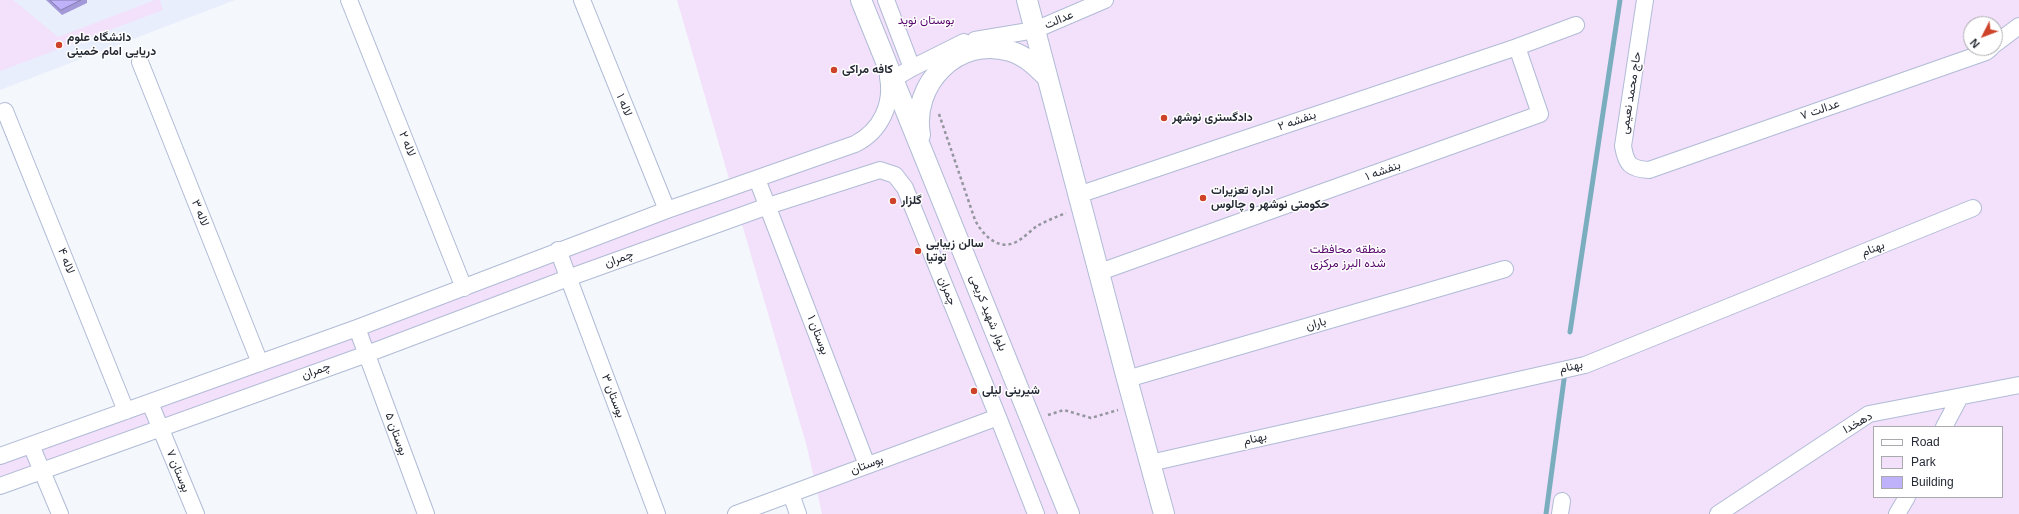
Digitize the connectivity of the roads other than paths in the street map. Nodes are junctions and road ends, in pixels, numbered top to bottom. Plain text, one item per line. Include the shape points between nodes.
1 (349, 0) edge
2 (582, 0) edge
3 (861, 0) edge
4 (886, 0) edge
5 (1027, 0) edge
6 (1105, 0) edge
7 (1645, 0) edge
8 (1576, 25) dead end
9 (2019, 26) edge
10 (1035, 30) junction
11 (2003, 38) edge
12 (1516, 47) junction
13 (1972, 56) edge
14 (140, 62) dead end
15 (912, 68) junction
16 (889, 71) junction
17 (1047, 77) junction
18 (5, 111) dead end
19 (923, 153) junction
20 (1649, 170) joint
21 (757, 179) junction
22 (1080, 202) junction
23 (768, 206) junction
24 (1973, 208) dead end
25 (667, 210) junction
26 (558, 250) junction
27 (1505, 269) dead end
28 (1100, 272) junction
29 (568, 278) junction
30 (464, 288) junction
31 (357, 328) junction
32 (367, 354) junction
33 (260, 363) junction
34 (1127, 379) junction
35 (2019, 385) edge
36 (1960, 397) junction
37 (150, 403) junction
38 (126, 411) junction
39 (998, 417) junction
40 (1945, 426) edge
41 (161, 428) junction
42 (31, 445) junction
43 (0, 456) edge
44 (1150, 463) junction
45 (867, 465) junction
46 (42, 471) junction
47 (0, 486) edge
48 (790, 494) junction
49 (1906, 498) edge
50 (60, 514) edge
51 (196, 514) edge
52 (426, 514) edge
53 (657, 514) edge
54 (736, 514) edge
55 (798, 514) edge
56 (1036, 514) edge
57 (1069, 514) edge
58 (1164, 514) edge
59 (1718, 514) edge
60 (1897, 514) edge

1 - 30 street, لاله ۲
2 - 25 street, لاله ۱
3 - 16 main road, بلوار شهید کریمی
4 - 15 street
5 - 10 main road
6 - 10 street, عدالت
7 - 20 street, حاج محمد نعیمی via 1623,146 1630,165 1640,170
8 - 12 street
9 - 11 street
10 - 15 street, عدالت via 970,41
10 - 17 main road
12 - 22 street, بنفشه ۲
12 - 28 street, بنفشه ۱ via 1540,114
13 - 20 street, ۷ عدالت
14 - 33 street, لاله ۳
15 - 16 street, عدالت
16 - 19 main road, بلوار شهید کریمی
16 - 21 street via 890,98 881,120 868,136 855,144
17 - 19 main road via 1031,61 1010,51 986,48 963,53 943,66 928,83 920,105 919,129
17 - 22 main road
18 - 38 street, لاله ۴
19 - 57 main road, بلوار شهید کریمی
21 - 23 street, بوستان ۱
21 - 25 street
22 - 28 main road
23 - 29 street, چمران
23 - 39 street, چمران via 873,171 885,170 895,175 905,188
23 - 45 street, بوستان ۱
24 - 44 street, بهنام via 1584,365
25 - 26 street
26 - 29 street, بوستان ۳
26 - 30 street
27 - 34 street, باران
28 - 34 main road
29 - 32 street, چمران
29 - 53 street, بوستان ۳
30 - 31 street
31 - 32 street, بوستان ۵
31 - 33 street
32 - 41 street, چمران
32 - 52 street, بوستان ۵
33 - 37 street
34 - 44 main road
35 - 36 street, دهخدا
36 - 40 street
36 - 59 street, دهخدا via 1869,414
37 - 38 street
37 - 41 street, بوستان ۷
38 - 42 street
39 - 45 street, بوستان
39 - 56 street, چمران
41 - 46 street, چمران
41 - 51 street, بوستان ۷
42 - 43 street
42 - 46 street
44 - 58 main road
45 - 48 street, بوستان
46 - 47 street, چمران
46 - 50 street
48 - 54 street, بوستان
48 - 55 street
49 - 60 street

